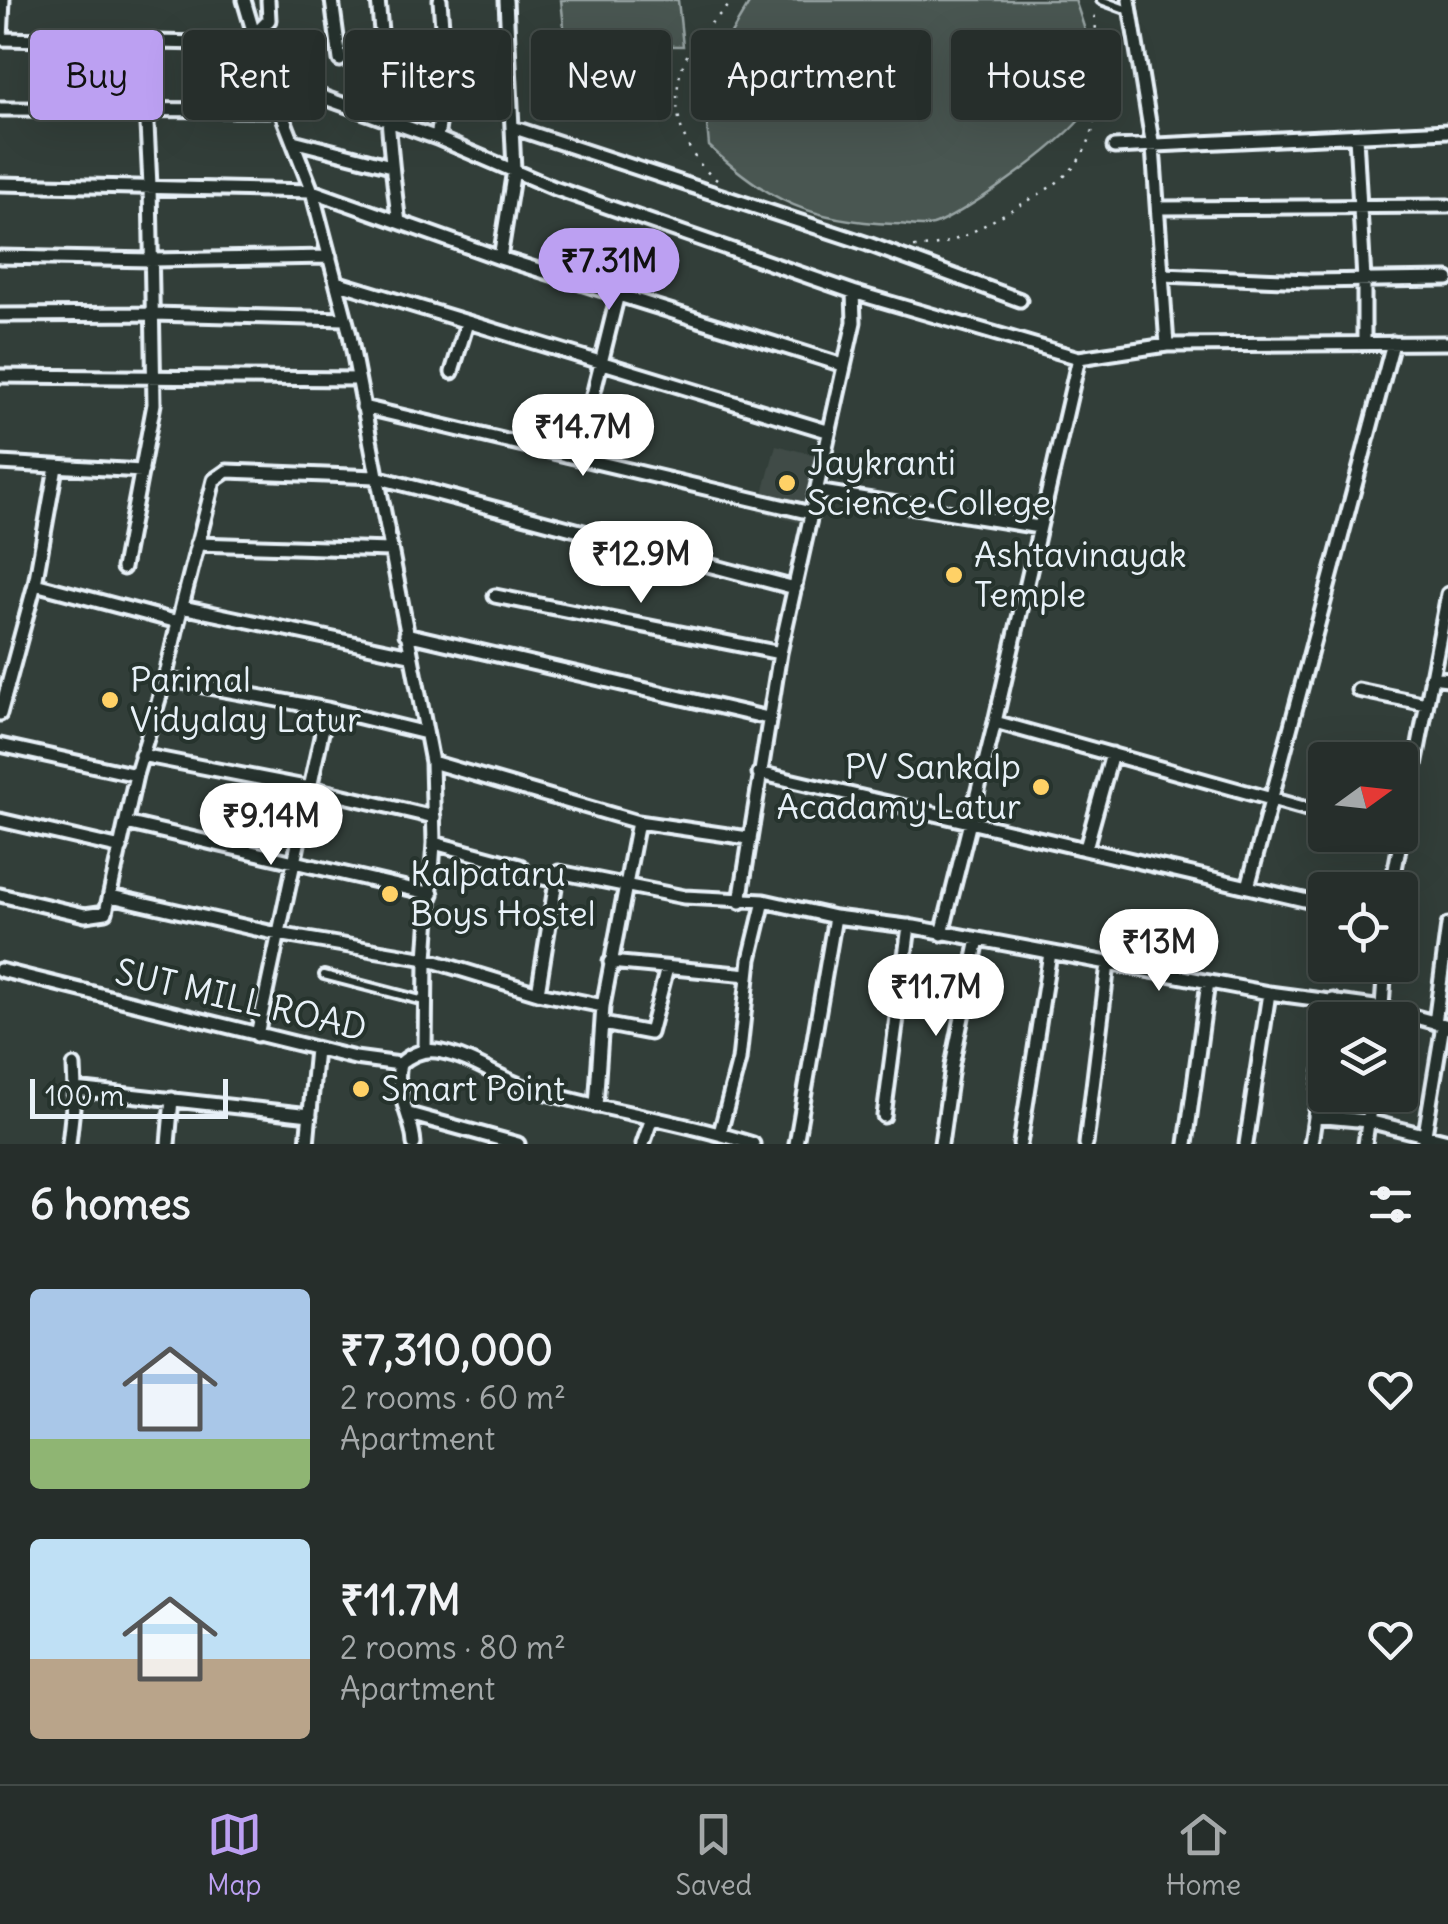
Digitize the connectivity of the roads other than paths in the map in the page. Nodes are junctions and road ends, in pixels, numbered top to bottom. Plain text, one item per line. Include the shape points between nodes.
1 (2, 0) edge
2 (244, 0) edge
3 (268, 0) edge
4 (332, 0) edge
5 (378, 0) edge
6 (440, 0) edge
7 (506, 0) edge
8 (1097, 0) edge
9 (1130, 5) edge
10 (252, 30) edge
11 (262, 30) edge
12 (0, 39) edge
13 (30, 40) edge
14 (340, 60) dead end
15 (325, 98) edge
16 (0, 108) edge
17 (30, 108) edge
18 (147, 120) edge
19 (285, 120) edge
20 (391, 122) junction
21 (512, 128) junction
22 (1448, 131) edge
23 (1356, 136) junction
24 (437, 138) junction
25 (293, 141) junction
26 (1114, 147) dead end
27 (1153, 147) junction
28 (391, 166) junction
29 (514, 170) junction
30 (0, 184) edge
31 (150, 186) junction
32 (312, 191) junction
33 (1359, 206) junction
34 (1448, 206) edge
35 (1159, 208) junction
36 (399, 222) junction
37 (0, 257) edge
38 (330, 257) junction
39 (500, 258) junction
40 (152, 260) junction
41 (1162, 275) junction
42 (1448, 279) edge
43 (1364, 280) junction
44 (336, 282) junction
45 (853, 292) junction
46 (618, 294) junction
47 (1020, 300) dead end
48 (0, 314) edge
49 (153, 314) junction
50 (346, 318) junction
51 (468, 323) junction
52 (1364, 343) junction
53 (1393, 343) junction
54 (1448, 343) edge
55 (1167, 345) junction
56 (1080, 358) junction
57 (601, 363) junction
58 (843, 365) junction
59 (452, 372) dead end
60 (0, 376) edge
61 (154, 377) junction
62 (358, 379) junction
63 (363, 407) junction
64 (827, 430) junction
65 (578, 456) junction
66 (0, 463) edge
67 (56, 467) junction
68 (142, 470) junction
69 (376, 477) junction
70 (816, 491) junction
71 (812, 513) junction
72 (1039, 527) junction
73 (196, 544) junction
74 (390, 550) junction
75 (123, 568) dead end
76 (35, 584) junction
77 (795, 588) junction
78 (1448, 594) edge
79 (495, 596) dead end
80 (182, 607) junction
81 (178, 622) junction
82 (406, 634) junction
83 (780, 654) junction
84 (410, 655) junction
85 (1431, 677) junction
86 (165, 679) junction
87 (1448, 679) edge
88 (1358, 690) dead end
89 (1426, 704) junction
90 (327, 709) junction
91 (0, 714) edge
92 (768, 718) junction
93 (995, 722) junction
94 (426, 733) junction
95 (1418, 744) edge
96 (0, 745) edge
97 (1112, 754) junction
98 (141, 755) junction
99 (432, 762) junction
100 (759, 773) junction
101 (136, 774) junction
102 (310, 788) junction
103 (1272, 799) junction
104 (1308, 809) edge
105 (434, 818) junction
106 (0, 820) edge
107 (972, 820) junction
108 (638, 822) junction
109 (126, 823) junction
110 (748, 838) junction
111 (434, 843) junction
112 (121, 848) junction
113 (1086, 848) junction
114 (294, 860) junction
115 (556, 881) junction
116 (626, 884) junction
117 (1248, 887) junction
118 (432, 894) junction
119 (0, 895) edge
120 (111, 896) junction
121 (764, 901) junction
122 (1308, 901) edge
123 (740, 902) junction
124 (835, 916) junction
125 (1448, 925) edge
126 (909, 926) junction
127 (278, 934) junction
128 (942, 934) junction
129 (978, 939) junction
130 (1050, 953) junction
131 (426, 958) junction
132 (610, 962) junction
133 (1108, 964) junction
134 (667, 968) junction
135 (0, 970) edge
136 (748, 974) junction
137 (324, 975) dead end
138 (1208, 982) junction
139 (538, 992) junction
140 (1269, 992) junction
141 (1333, 1000) joint
142 (426, 1002) junction
143 (1340, 1002) edge
144 (603, 1006) junction
145 (603, 1024) junction
146 (1442, 1024) edge
147 (256, 1035) junction
148 (316, 1049) junction
149 (425, 1051) junction
150 (400, 1064) junction
151 (74, 1066) dead end
152 (76, 1089) junction
153 (172, 1099) junction
154 (596, 1106) junction
155 (1316, 1112) edge
156 (1369, 1112) edge
157 (409, 1114) junction
158 (310, 1116) junction
159 (884, 1116) dead end
160 (1315, 1116) junction
161 (652, 1118) junction
162 (1368, 1121) junction
163 (720, 1133) junction
164 (1424, 1140) edge
165 (1448, 1141) edge
166 (69, 1144) edge
167 (168, 1144) edge
168 (307, 1144) edge
169 (414, 1144) edge
170 (518, 1144) edge
171 (643, 1144) edge
172 (753, 1144) edge
173 (796, 1144) edge
174 (941, 1144) edge
175 (1020, 1144) edge
176 (1086, 1144) edge
177 (1186, 1144) edge
178 (1246, 1144) edge
179 (1310, 1144) edge
180 (1365, 1144) edge

1 - 12 street
2 - 10 street
3 - 11 street
4 - 14 street
5 - 20 street
6 - 24 street via 446,79
7 - 21 street
8 - 9 lane
9 - 27 street
12 - 13 street
15 - 20 street
16 - 17 street
18 - 31 street
19 - 25 street
20 - 24 street
20 - 28 street
21 - 29 street
21 - 47 street
22 - 23 street
23 - 27 street
23 - 33 street
24 - 29 street
25 - 28 street
25 - 32 street
26 - 27 street
27 - 35 street
28 - 36 street
29 - 39 street
29 - 45 street
30 - 31 street
31 - 32 street
31 - 40 street
32 - 36 street
32 - 38 street
33 - 34 street
33 - 35 street
33 - 43 street
35 - 41 street
36 - 39 street
37 - 40 street
38 - 40 street
38 - 44 street
39 - 46 street
40 - 49 street
41 - 43 street
41 - 55 street
42 - 43 street
43 - 52 street
44 - 50 street
44 - 51 street
45 - 56 street
45 - 58 street via 854,322
46 - 57 street
46 - 58 street
48 - 49 street
49 - 50 street
49 - 61 street
50 - 62 street
51 - 57 street
51 - 59 street
52 - 53 street
52 - 55 street
53 - 54 street
53 - 103 street
55 - 56 street
56 - 72 street
57 - 64 street
57 - 65 street
58 - 64 street
60 - 61 street
61 - 62 street
61 - 68 street
62 - 63 street
63 - 65 street
63 - 69 street
64 - 70 street
65 - 71 street
66 - 67 street
67 - 68 street
67 - 76 street
68 - 75 street
69 - 73 street via 227,472 214,480
69 - 74 street
69 - 77 street
70 - 71 street
70 - 72 street
71 - 77 street
72 - 93 street
73 - 74 street
73 - 80 street
74 - 82 street
76 - 81 street
76 - 91 street
77 - 83 street
78 - 85 street
79 - 83 street
80 - 81 street
80 - 84 street
81 - 86 street
82 - 84 street
82 - 92 street
83 - 92 street
84 - 94 street
85 - 87 street
85 - 89 street
86 - 90 street
86 - 98 street
88 - 89 street
89 - 95 street
90 - 94 street
90 - 102 street
92 - 100 street
93 - 97 street
93 - 107 street
94 - 99 street
96 - 101 street
97 - 103 street
97 - 113 street
98 - 101 street
98 - 102 street
99 - 105 street
99 - 108 street
100 - 107 street
100 - 110 street
101 - 109 street
102 - 105 street
102 - 114 street
103 - 104 street
103 - 117 street
105 - 111 street
106 - 112 street
107 - 113 street
107 - 128 street
108 - 110 street
108 - 116 street
109 - 112 street
109 - 114 street
110 - 123 street
111 - 115 street
111 - 118 street
112 - 120 street
113 - 117 street
114 - 118 street
114 - 127 street
115 - 116 street via 558,872
115 - 139 street
116 - 123 street
116 - 132 street
117 - 122 street
118 - 131 street
119 - 120 street via 94,916 106,912
120 - 127 street
121 - 123 street
121 - 124 street
121 - 136 street
124 - 126 street
124 - 173 street
125 - 146 street
126 - 128 street
126 - 159 street
127 - 131 street
127 - 147 street
128 - 129 street
129 - 130 street
129 - 174 street
130 - 133 street
130 - 175 street
131 - 139 street
131 - 142 street
132 - 134 street
132 - 144 street
133 - 138 street
133 - 176 street
134 - 136 street
134 - 145 street via 650,1034
135 - 147 street, SUT MILL ROAD
136 - 163 street via 739,1060
137 - 142 lane
138 - 140 street
138 - 177 street
139 - 144 street
140 - 141 street
140 - 178 street
141 - 143 street
142 - 149 street
144 - 145 street
145 - 154 street
146 - 164 street
147 - 148 street, SUT MILL ROAD
148 - 150 street, SUT MILL ROAD
148 - 158 street
149 - 150 street, SUT MILL ROAD
149 - 154 street
150 - 157 street via 398,1088
151 - 152 street
152 - 153 street
152 - 166 street
153 - 158 street
153 - 167 street
154 - 161 street
155 - 160 street
156 - 162 street
157 - 169 street
157 - 170 street
158 - 168 street
160 - 162 street
160 - 179 street
161 - 163 street
161 - 171 street
162 - 164 street
162 - 180 street
163 - 172 street
164 - 165 street

